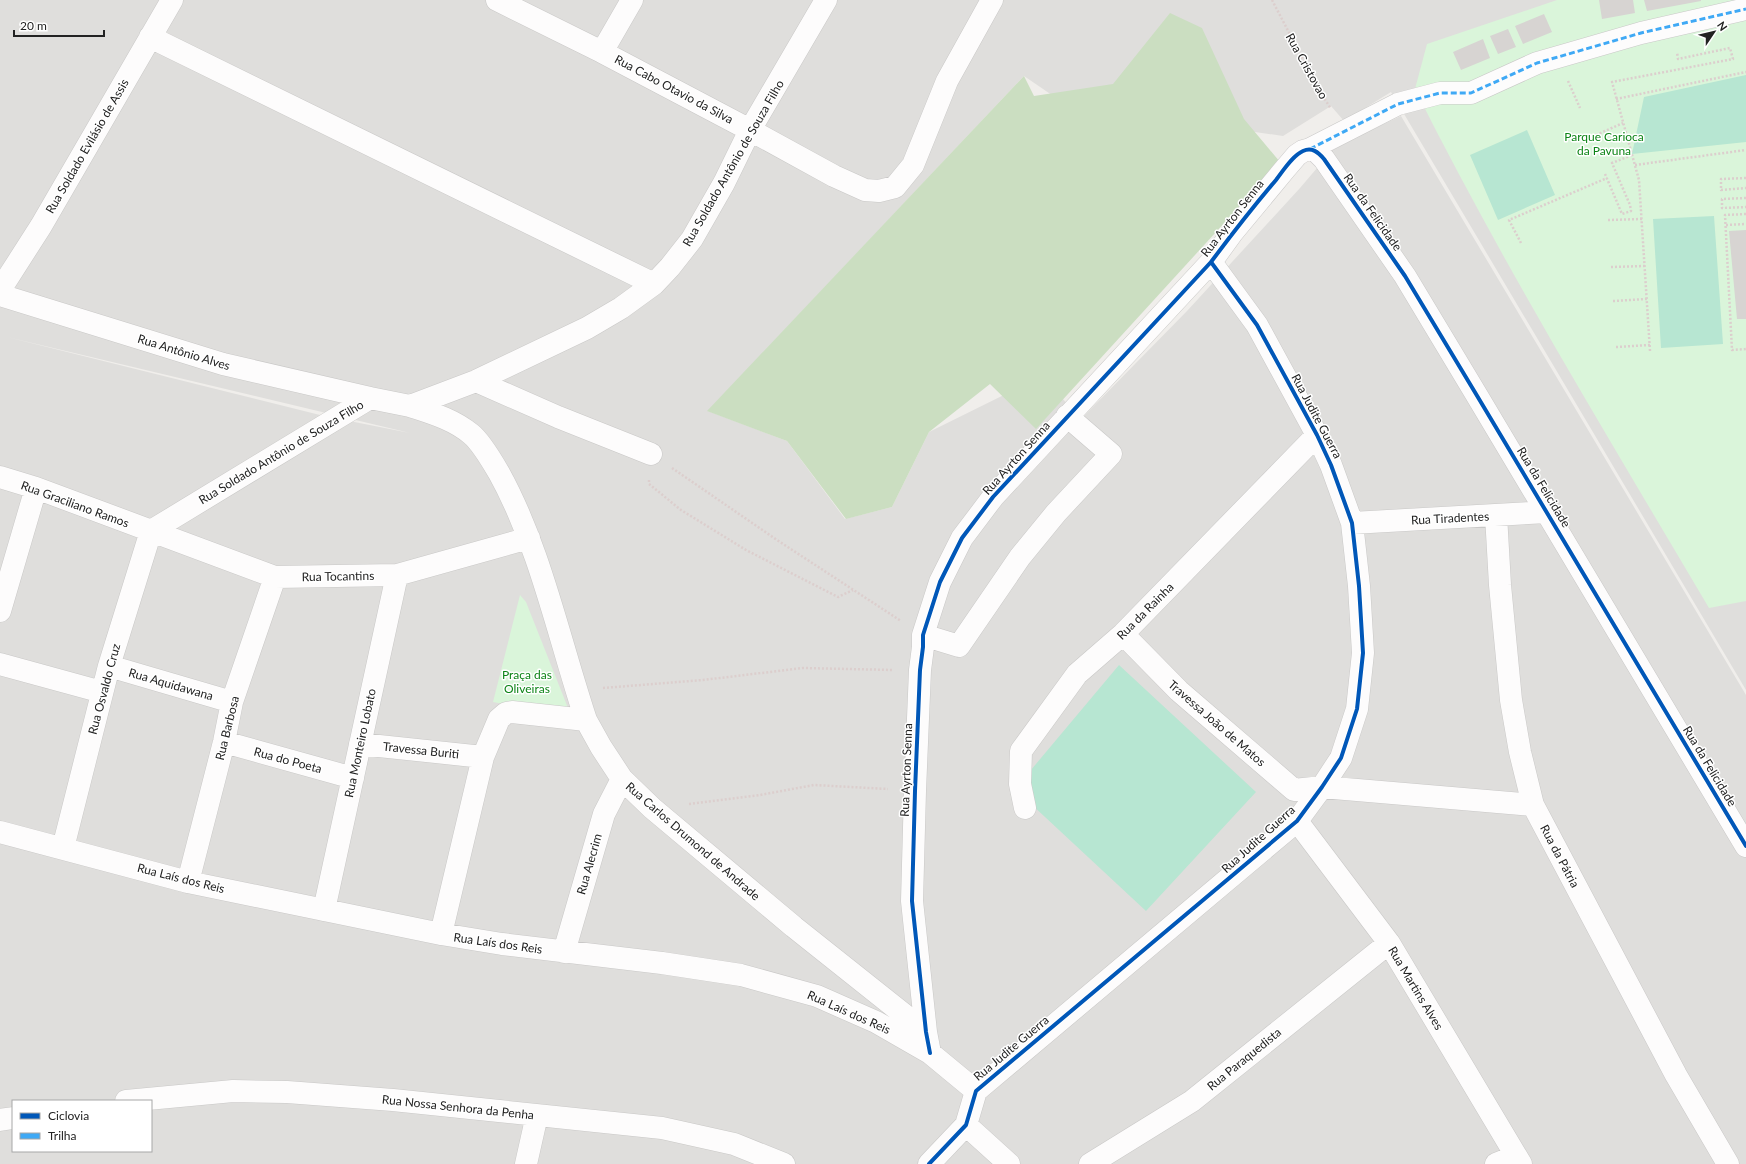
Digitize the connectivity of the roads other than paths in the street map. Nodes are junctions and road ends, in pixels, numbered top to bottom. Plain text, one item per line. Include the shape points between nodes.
1 (172, 0) edge
2 (497, 0) edge
3 (632, 0) edge
4 (826, 0) edge
5 (992, 0) edge
6 (1746, 9) edge
7 (150, 37) junction
8 (602, 52) junction
9 (750, 130) junction
10 (1310, 149) junction
11 (1211, 262) junction
12 (654, 284) junction
13 (0, 290) edge
14 (0, 295) edge
15 (476, 381) junction
16 (370, 398) junction
17 (410, 406) junction
18 (1067, 416) junction
19 (1317, 436) junction
20 (651, 454) road end
21 (0, 477) edge
22 (36, 488) junction
23 (1547, 512) junction
24 (1496, 515) junction
25 (1352, 523) junction
26 (151, 531) junction
27 (529, 538) junction
28 (397, 575) junction
29 (276, 577) junction
30 (0, 611) edge
31 (1123, 634) junction
32 (923, 635) junction
33 (0, 664) edge
34 (109, 666) junction
35 (102, 692) junction
36 (232, 702) junction
37 (586, 720) junction
38 (224, 742) junction
39 (360, 744) junction
40 (483, 756) junction
41 (352, 778) junction
42 (622, 779) junction
43 (1322, 787) junction
44 (1533, 805) junction
45 (1025, 808) dead end
46 (1297, 821) junction
47 (0, 832) edge
48 (1746, 846) edge
49 (63, 848) junction
50 (188, 882) junction
51 (324, 910) junction
52 (441, 934) junction
53 (1389, 943) junction
54 (564, 952) junction
55 (926, 1032) junction
56 (930, 1053) junction
57 (976, 1091) junction
58 (137, 1100) edge
59 (537, 1115) junction
60 (12, 1118) edge
61 (0, 1120) edge
62 (966, 1125) junction
63 (1518, 1160) edge
64 (526, 1164) edge
65 (784, 1164) edge
66 (929, 1164) edge
67 (1009, 1164) edge
68 (1090, 1164) edge
69 (1496, 1164) edge
70 (1728, 1164) edge

1 - 7 street, Rua Soldado Evilásio de Assis
2 - 8 street, Rua Cabo Otavio da Silva
3 - 8 street
4 - 9 street, Rua Soldado Antônio de Souza Filho
5 - 9 street, Rua Cabo Otavio da Silva via 947,81 913,165 895,186 879,191 865,190
6 - 10 street, Rua Ayrton Senna via 1641,33 1537,64 1471,93 1440,93 1398,104
7 - 12 street
7 - 13 street, Rua Soldado Evilásio de Assis
8 - 9 street, Rua Cabo Otavio da Silva
9 - 12 street, Rua Soldado Antônio de Souza Filho via 692,239
10 - 11 street, Rua Ayrton Senna via 1297,155
10 - 23 street, Rua da Felicidade via 1324,159 1405,276
11 - 18 street, Rua Ayrton Senna
11 - 19 street, Rua Judite Guerra via 1257,326
12 - 15 street, Rua Soldado Antônio de Souza Filho via 587,328
14 - 16 street, Rua Antônio Alves via 223,364
15 - 17 street, Rua Soldado Antônio de Souza Filho
15 - 20 street
16 - 17 street, Rua Soldado Antônio de Souza Filho
16 - 26 street, Rua Soldado Antônio de Souza Filho
17 - 27 street, Rua Carlos Drumond de Andrade via 444,417 471,434 492,461 513,499
18 - 32 street, Rua Ayrton Senna via 993,497 962,538 940,582
18 - 32 street via 1111,454 1056,513 1020,557 959,646
19 - 25 street, Rua Judite Guerra via 1337,479
19 - 31 street, Rua da Rainha
21 - 22 street, Rua Graciliano Ramos
22 - 26 street, Rua Graciliano Ramos
22 - 30 street
23 - 24 street, Rua Tiradentes
23 - 48 street, Rua da Felicidade
24 - 25 street, Rua Tiradentes
24 - 44 street, Rua da Pátria via 1500,593 1511,700
25 - 43 street, Rua Judite Guerra via 1363,653 1356,709 1341,758
26 - 29 street, Rua Tocantins
26 - 34 street, Rua Osvaldo Cruz
27 - 28 street, Rua Tocantins
27 - 37 street, Rua Carlos Drumond de Andrade
28 - 29 street, Rua Tocantins
28 - 39 street, Rua Monteiro Lobato
29 - 36 street, Rua Barbosa
31 - 43 street, Travessa João de Matos via 1179,691 1294,790
31 - 45 street, Rua da Rainha via 1077,674 1021,751 1020,784
32 - 55 street, Rua Ayrton Senna via 914,791 912,901
33 - 35 street
34 - 35 street, Rua Osvaldo Cruz
34 - 36 street, Rua Aquidawana
35 - 49 street, Rua Osvaldo Cruz
36 - 38 street, Rua Barbosa
37 - 40 street via 506,713 499,718
37 - 42 street, Rua Carlos Drumond de Andrade
38 - 41 street, Rua do Poeta
38 - 50 street, Rua Barbosa
39 - 40 street, Travessa Buriti
39 - 41 street, Rua Monteiro Lobato
40 - 52 street
41 - 51 street, Rua Monteiro Lobato
42 - 54 street, Rua Alecrim via 604,814
42 - 55 street, Rua Carlos Drumond de Andrade via 652,808 794,927
43 - 44 street, Travessa João de Matos
43 - 46 street, Rua Judite Guerra
44 - 70 street, Rua da Pátria via 1676,1075
46 - 53 street, Rua Martins Alves
46 - 57 street, Rua Judite Guerra
47 - 49 street, Rua Laís dos Reis
49 - 50 street, Rua Laís dos Reis
50 - 51 street, Rua Laís dos Reis
51 - 52 street, Rua Laís dos Reis
52 - 54 street, Rua Laís dos Reis
53 - 63 street, Rua Martins Alves
53 - 68 street, Rua Paraquedista via 1192,1101
54 - 56 street, Rua Laís dos Reis via 741,975 786,987 817,996 876,1022
55 - 56 street, Rua Ayrton Senna
56 - 57 street, Rua Laís dos Reis
57 - 62 street, Rua Judite Guerra
58 - 59 street, Rua Nossa Senhora da Penha via 233,1091 287,1092
59 - 64 street
59 - 65 street, Rua Nossa Senhora da Penha via 662,1128 734,1144
60 - 61 street
62 - 66 street
62 - 67 street
63 - 69 street

